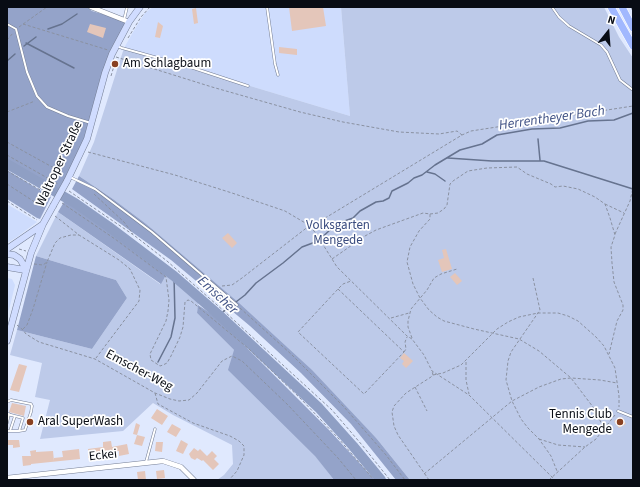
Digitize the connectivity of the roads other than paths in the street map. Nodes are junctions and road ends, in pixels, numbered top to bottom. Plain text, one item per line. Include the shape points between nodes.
1 (91, 7) edge
2 (127, 7) edge
3 (140, 7) edge
4 (267, 7) edge
5 (552, 7) edge
6 (612, 7) edge
7 (622, 7) edge
8 (126, 21) junction
9 (7, 24) edge
10 (633, 28) edge
11 (633, 46) edge
12 (119, 47) junction
13 (278, 75) dead end
14 (248, 86) dead end
15 (633, 90) edge
16 (92, 124) junction
17 (68, 179) junction
18 (43, 224) junction
19 (7, 249) edge
20 (7, 254) edge
21 (7, 267) edge
22 (25, 270) junction
23 (237, 305) road end
24 (7, 341) edge
25 (7, 402) edge
26 (618, 411) road end
27 (8, 414) edge
28 (15, 416) junction
29 (633, 417) edge
30 (7, 423) edge
31 (155, 429) dead end
32 (7, 431) edge
33 (10, 431) junction
34 (19, 431) junction
35 (146, 463) junction
36 (7, 478) edge
37 (194, 480) edge

1 - 8 street
2 - 8 lane
3 - 8 main road, Waltroper Straße
4 - 13 lane
5 - 15 lane via 569,26 601,45 620,80
6 - 11 main road
7 - 10 main road
8 - 12 main road, Waltroper Straße
9 - 16 lane via 16,29 27,72 39,99 47,107
12 - 14 lane
12 - 16 main road, Waltroper Straße via 105,73
16 - 17 main road, Waltroper Straße
17 - 18 main road, Waltroper Straße, bridge
17 - 23 lane via 95,189 152,232
18 - 19 main road
18 - 22 main road, Waltroper Straße
20 - 22 main road via 20,259
21 - 22 main road
22 - 24 main road, Waltroper Straße
25 - 34 lane via 11,400 32,406 26,430
26 - 29 lane
27 - 28 lane
27 - 30 lane
28 - 33 lane
28 - 34 lane via 23,418
31 - 35 lane
32 - 33 lane
33 - 34 lane
35 - 36 street, Eckei
35 - 37 street, Eckei via 163,461 175,464

